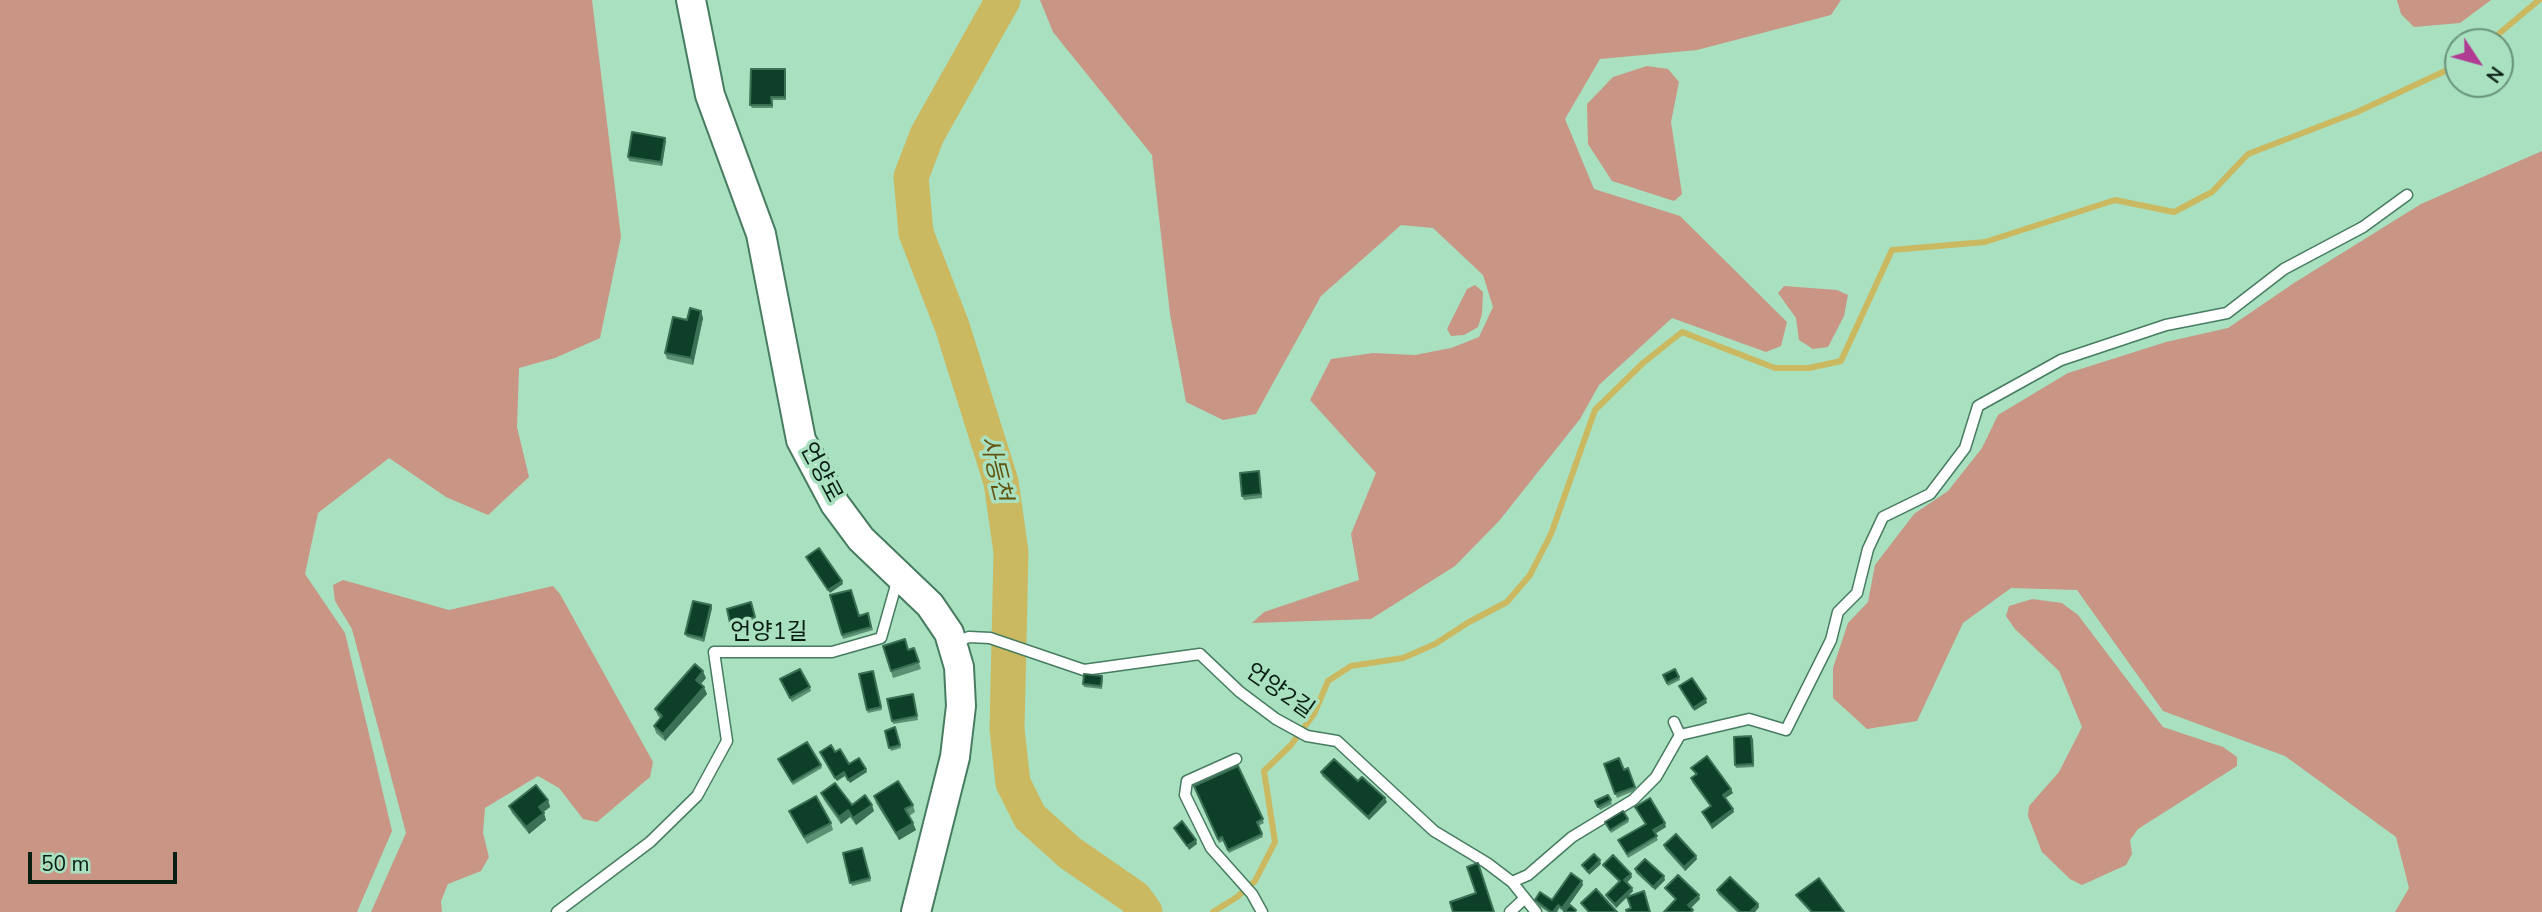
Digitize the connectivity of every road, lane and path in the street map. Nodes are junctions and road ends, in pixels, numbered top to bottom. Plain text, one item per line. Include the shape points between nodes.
1 (691, 0) edge
2 (2407, 195) dead end
3 (900, 574) junction
4 (952, 644) junction
5 (1674, 722) dead end
6 (1680, 735) junction
7 (1236, 759) dead end
8 (1512, 882) junction
9 (1524, 900) junction
10 (557, 912) edge
11 (916, 912) edge
12 (1262, 912) edge
13 (1510, 912) edge
14 (1536, 912) edge

1 - 3 street, 언양로 via 710,95 761,234 801,440 861,539
2 - 6 lane via 2363,227 2284,269 2227,313 2166,325 2061,360 1978,406 1965,448 1930,494 1883,517 1868,549 1857,593 1838,612 1831,640 1786,730 1749,719
3 - 4 street, 언양로 via 930,605
3 - 10 lane, 언양1길 via 881,638 832,652 714,652 727,741 697,796 650,842
4 - 8 lane, 언양2길 via 990,638 1084,670 1200,654 1240,692 1296,730 1336,741 1434,831
4 - 11 street, 언양로 via 959,667 961,706 955,757
5 - 6 lane
6 - 8 lane via 1656,778 1633,800 1572,837 1528,875
7 - 12 lane via 1187,781 1185,795 1211,848
8 - 9 lane, 언양2길
9 - 13 lane
9 - 14 lane, 언양2길

